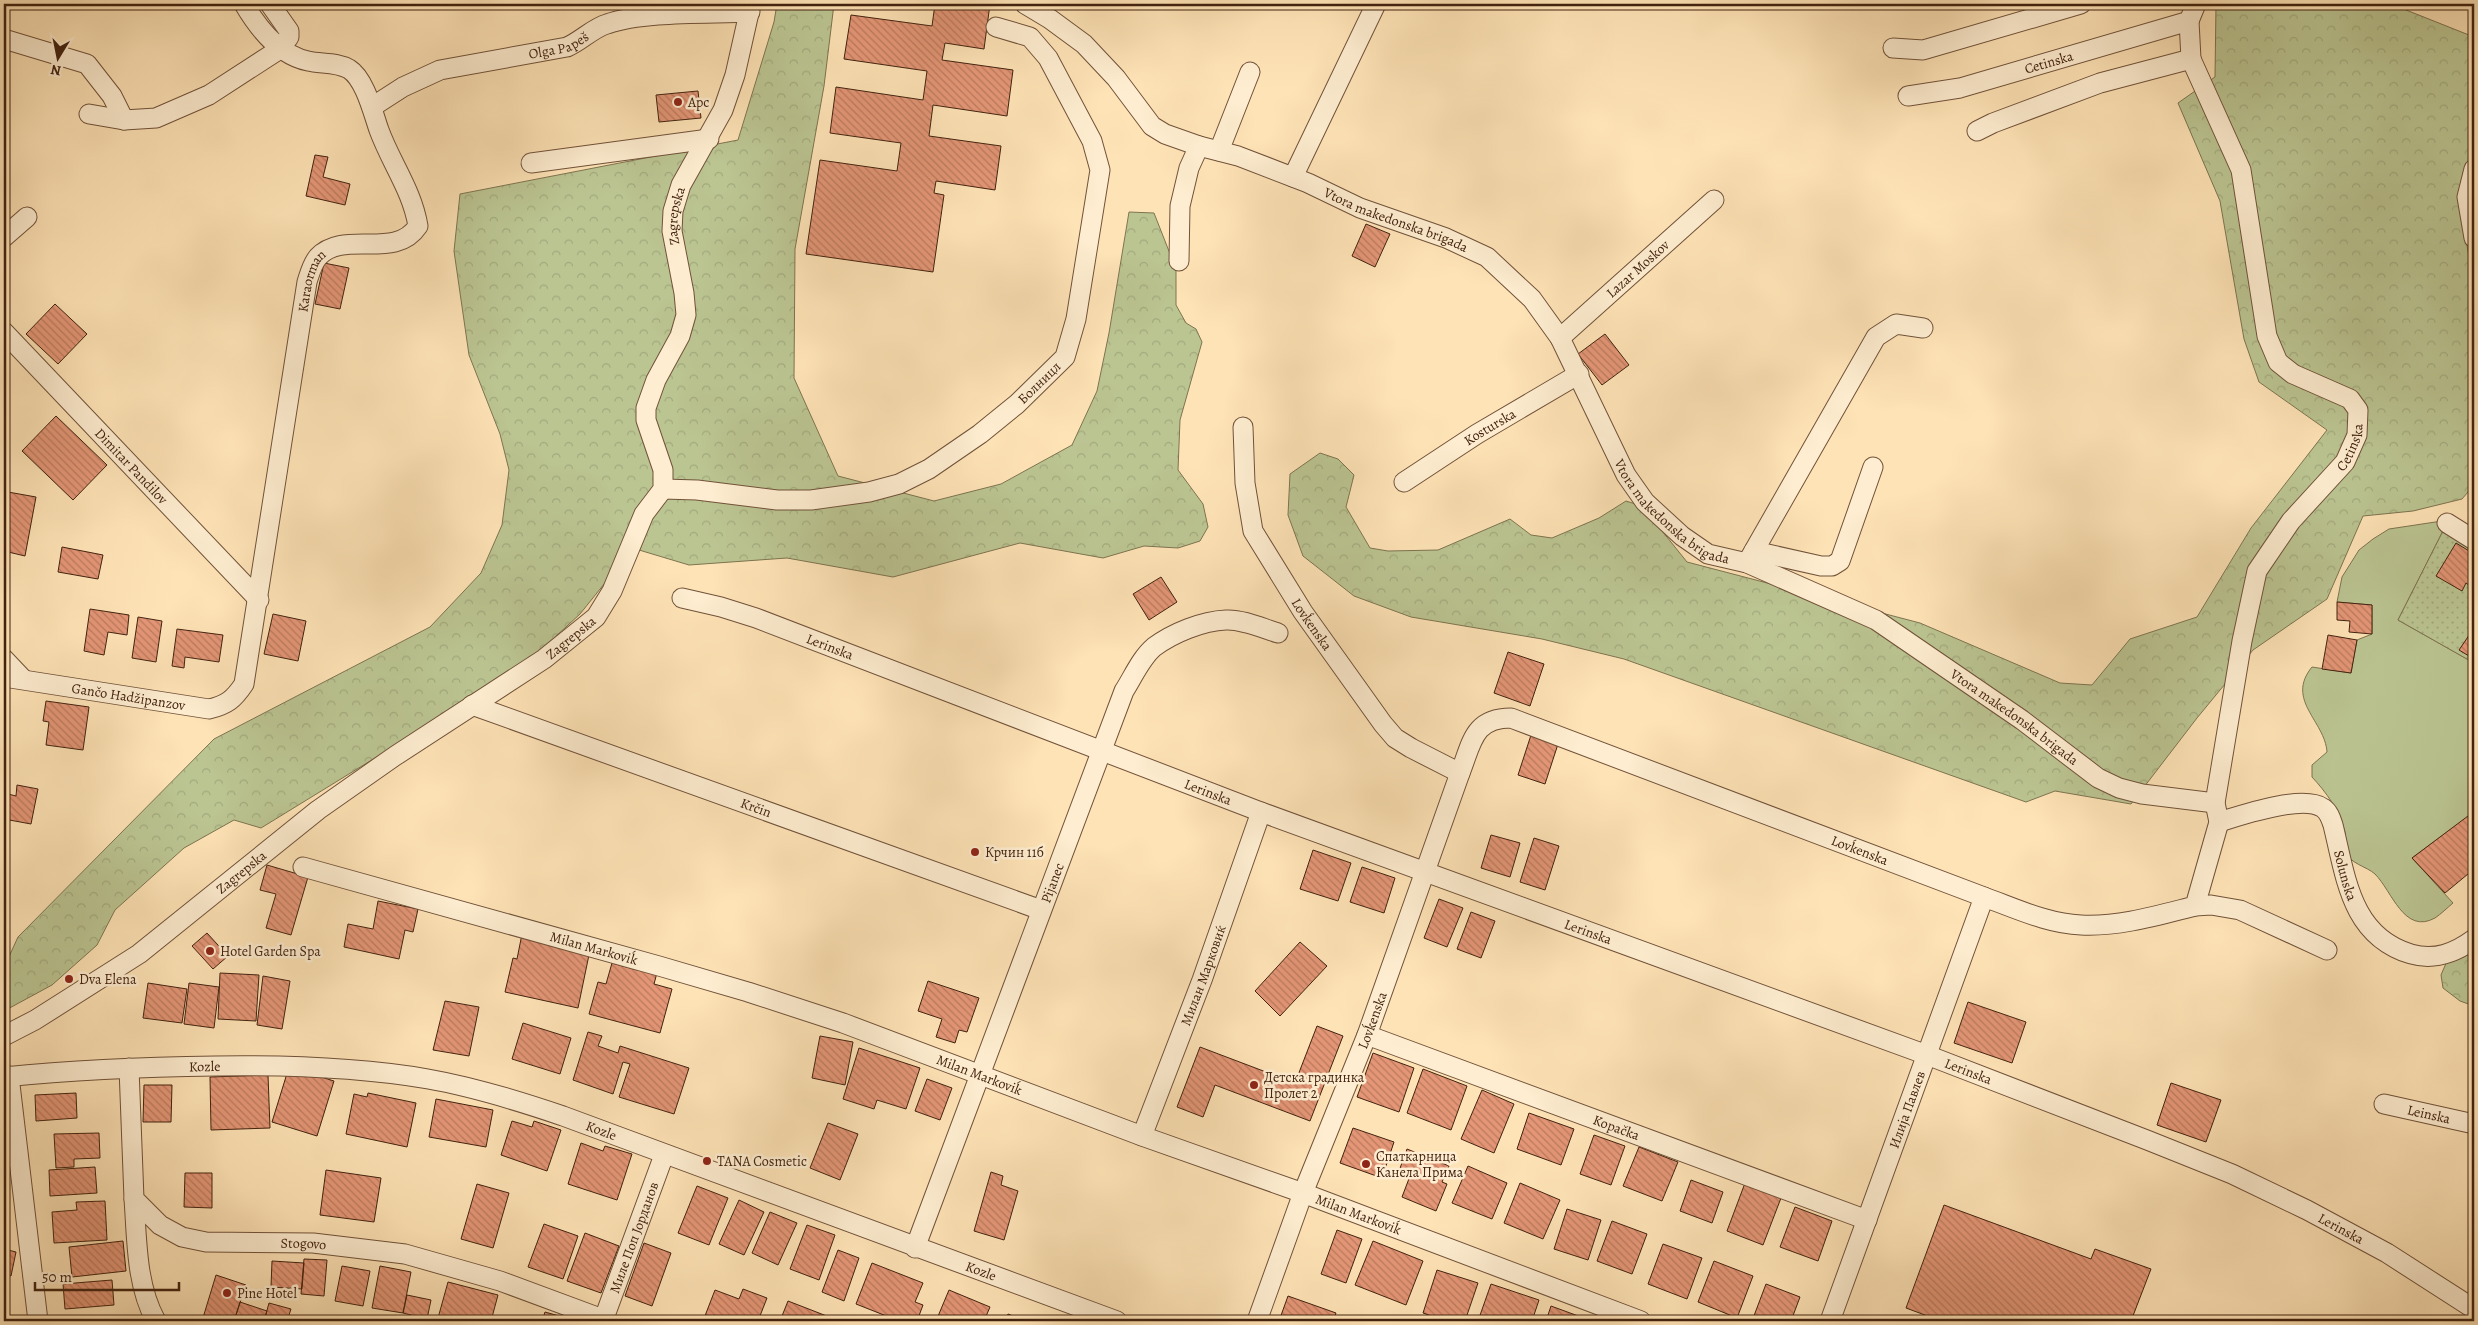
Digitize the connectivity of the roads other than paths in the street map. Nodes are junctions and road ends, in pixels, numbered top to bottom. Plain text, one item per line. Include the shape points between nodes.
1 (244, 4) edge
2 (270, 4) edge
3 (1025, 4) edge
4 (1376, 4) edge
5 (2081, 4) edge
6 (2196, 4) edge
7 (750, 8) edge
8 (2189, 21) junction
9 (996, 26) dead end
10 (4, 39) edge
11 (1893, 48) dead end
12 (280, 49) junction
13 (2191, 58) junction
14 (1250, 72) dead end
15 (1908, 96) dead end
16 (372, 107) junction
17 (89, 114) dead end
18 (124, 120) junction
19 (1977, 131) dead end
20 (709, 139) junction
21 (1199, 146) junction
22 (1219, 151) junction
23 (532, 163) dead end
24 (2474, 169) edge
25 (1293, 177) junction
26 (1714, 200) dead end
27 (27, 217) dead end
28 (4, 237) edge
29 (2474, 238) edge
30 (1180, 261) dead end
31 (1923, 328) dead end
32 (4, 332) edge
33 (1560, 338) junction
34 (1579, 374) junction
35 (1243, 427) dead end
36 (1873, 467) dead end
37 (1404, 482) dead end
38 (663, 489) junction
39 (2447, 523) dead end
40 (2474, 540) edge
41 (1750, 557) junction
42 (682, 598) dead end
43 (259, 600) junction
44 (1278, 633) dead end
45 (4, 660) edge
46 (4, 677) edge
47 (22, 679) junction
48 (244, 684) joint
49 (472, 705) junction
50 (1102, 750) junction
51 (1460, 773) junction
52 (2215, 804) junction
53 (1261, 812) junction
54 (2219, 822) junction
55 (303, 867) dead end
56 (1424, 871) junction
57 (1984, 897) junction
58 (2211, 906) junction
59 (1041, 910) junction
60 (2474, 938) edge
61 (2327, 950) dead end
62 (1367, 1035) junction
63 (4, 1036) edge
64 (1926, 1055) junction
65 (129, 1068) junction
66 (981, 1075) junction
67 (6, 1077) edge
68 (2384, 1104) dead end
69 (2474, 1124) edge
70 (1142, 1136) junction
71 (664, 1155) junction
72 (1303, 1193) junction
73 (134, 1199) junction
74 (1867, 1220) junction
75 (915, 1248) junction
76 (2474, 1309) edge
77 (38, 1321) edge
78 (156, 1321) edge
79 (605, 1321) edge
80 (1117, 1321) edge
81 (1257, 1321) edge
82 (1641, 1321) edge
83 (1830, 1321) edge

1 - 12 street, Karaorman
2 - 12 street via 289,31 289,37
3 - 21 street, Vtora makedonska brigada via 1084,44 1116,78 1152,126
4 - 25 street
5 - 11 street via 1923,50
6 - 8 street, Cetinska
7 - 16 street, Olga Papeš via 630,18 605,24 567,47 440,70 402,87
7 - 20 street, Zagrepska via 724,110
8 - 13 street, Cetinska
8 - 15 street, Cetinska via 1960,88
9 - 38 street, Болницл via 1030,37 1048,58 1092,140 1100,170 1076,319 1065,357 1017,404 980,434 929,469 899,484 869,492 802,500
10 - 18 street via 87,64 112,96
12 - 16 street, Karaorman via 306,61 341,65 351,70
12 - 18 street via 209,95 156,118
13 - 19 street via 2100,83
13 - 52 street, Cetinska via 2241,170 2267,336 2278,362 2293,374 2350,399 2358,410 2357,435 2344,462 2291,521 2257,571
14 - 22 street
16 - 43 street, Karaorman via 379,131 413,201 418,226 413,234 393,243 330,248 313,264
17 - 18 street
20 - 23 street
20 - 38 street, Zagrepska via 681,185 673,212 672,231 686,314 680,336 648,397 646,420 664,470
21 - 22 street, Vtora makedonska brigada
21 - 30 street via 1189,168 1180,206
22 - 25 street, Vtora makedonska brigada
24 - 29 street via 2467,197
25 - 33 street, Vtora makedonska brigada via 1360,208 1446,238 1487,258 1532,300
26 - 33 street, Lazar Moskov
27 - 28 street
31 - 41 street via 1896,324 1876,338
32 - 43 street, Dimitar Pandilov
33 - 34 street, Vtora makedonska brigada
34 - 37 street, Kosturska via 1477,434
34 - 41 street, Vtora makedonska brigada via 1626,475 1645,502 1682,536 1708,554
35 - 51 street, Lovḱenska via 1245,483 1253,531 1281,579 1383,724 1403,743
36 - 41 street via 1840,561 1832,566 1821,566
38 - 49 street, Zagrepska via 644,514 612,591 596,617 544,659
39 - 40 street
41 - 52 street, Vtora makedonska brigada via 1876,620 2022,720 2098,778 2142,794
42 - 50 street, Lerinska via 756,618
43 - 48 street, Karaorman
44 - 50 street, Pijanec via 1227,620 1186,630 1154,648 1140,664 1124,692
45 - 47 street
46 - 47 street, Gančo Hadžipanzov
47 - 48 street, Gančo Hadžipanzov via 209,709 224,706 235,698
49 - 59 street, Krčin
49 - 63 street, Zagrepska via 318,810 139,954
50 - 53 street, Lerinska
50 - 59 street, Pijanec
51 - 56 street, Lovḱenska
51 - 57 street, Lovḱenska via 1475,736 1485,722 1511,718
52 - 54 street
53 - 56 street, Lerinska
53 - 70 street, Милан Марковиќ via 1202,980
54 - 58 street
54 - 60 street, Solunska via 2298,803 2324,808 2333,825 2350,895 2375,936 2393,949 2439,957 2460,949
55 - 66 street, Milan Markoviḱ via 748,992 843,1023
56 - 62 street, Lovḱenska
56 - 64 street, Lerinska
57 - 58 street, Lovḱenska via 2035,915 2080,925 2098,925
57 - 64 street, Илија Павлев
58 - 61 street via 2240,910
59 - 66 street, Pijanec
62 - 72 street, Lovḱenska
62 - 74 street, Kopačka
64 - 74 street, Илија Павлев
64 - 76 street, Lerinska via 2240,1178 2387,1253
65 - 67 street, Kozle
65 - 71 street, Kozle via 317,1067 430,1079 504,1096
65 - 73 street
66 - 70 street, Milan Markoviḱ
66 - 75 street, Pijanec
67 - 77 street
68 - 69 street, Leinska
70 - 72 street, Milan Markoviḱ
71 - 75 street, Kozle
71 - 79 street, Миле Поп Јорданов
72 - 81 street, Lovḱenska
72 - 82 street, Milan Markoviḱ
73 - 78 street via 142,1281
73 - 79 street, Stogovo via 160,1225 182,1237 206,1242 313,1242 405,1254 500,1281
74 - 83 street, Илија Павлев
75 - 80 street, Kozle

